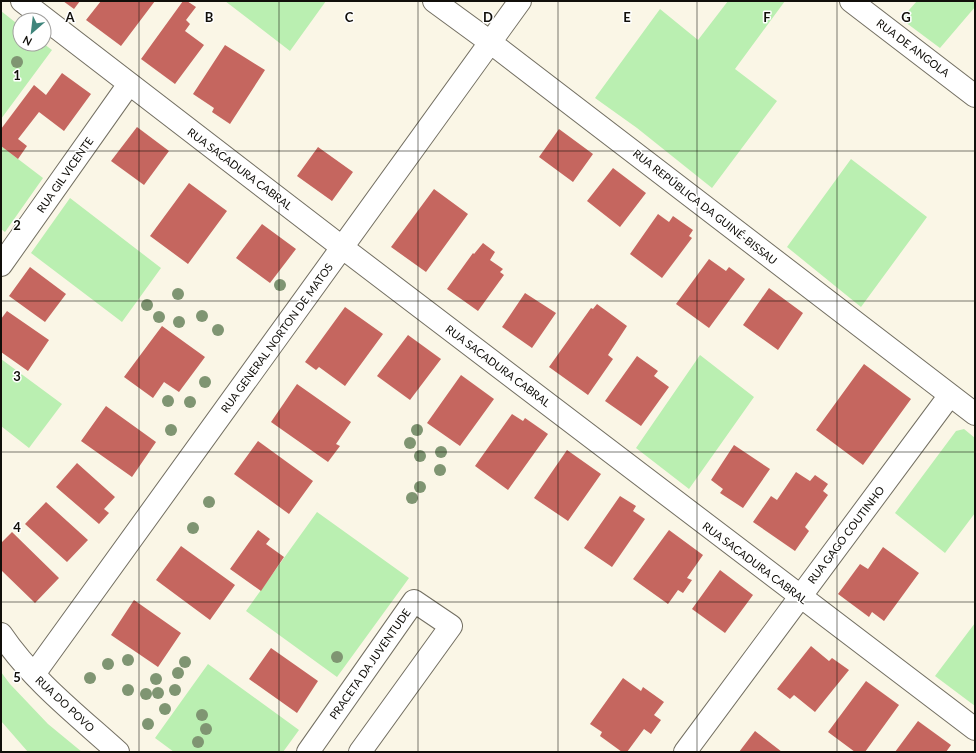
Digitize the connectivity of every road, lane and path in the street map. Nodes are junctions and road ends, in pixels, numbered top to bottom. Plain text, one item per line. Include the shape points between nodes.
1 (22, 1) edge
2 (434, 1) edge
3 (520, 1) edge
4 (851, 1) edge
5 (490, 42) junction
6 (129, 84) junction
7 (975, 96) edge
8 (343, 248) junction
9 (1, 265) edge
10 (950, 395) junction
11 (975, 414) edge
12 (800, 597) junction
13 (1, 634) edge
14 (34, 674) junction
15 (975, 729) edge
16 (118, 752) edge
17 (308, 752) edge
18 (360, 752) edge
19 (685, 752) edge

1 - 6 street, RUA SACADURA CABRAL
2 - 5 street, RUA REPÚBLICA DA GUINÉ-BISSAU
3 - 5 street, RUA GENERAL NORTON DE MATOS
4 - 7 street, RUA DE ANGOLA
5 - 8 street, RUA GENERAL NORTON DE MATOS
5 - 10 street, RUA REPÚBLICA DA GUINÉ-BISSAU
6 - 8 street, RUA SACADURA CABRAL
6 - 9 street, RUA GIL VICENTE
8 - 12 street, RUA SACADURA CABRAL
8 - 14 street, RUA GENERAL NORTON DE MATOS
10 - 11 street, RUA REPÚBLICA DA GUINÉ-BISSAU
10 - 12 street, RUA GAGO COUTINHO
12 - 15 street, RUA SACADURA CABRAL
12 - 19 street, RUA GAGO COUTINHO
13 - 14 street, RUA DO POVO
14 - 16 street, RUA DO POVO via 65,706
17 - 18 street, PRACETA DA JUVENTUDE via 414,601 451,626

